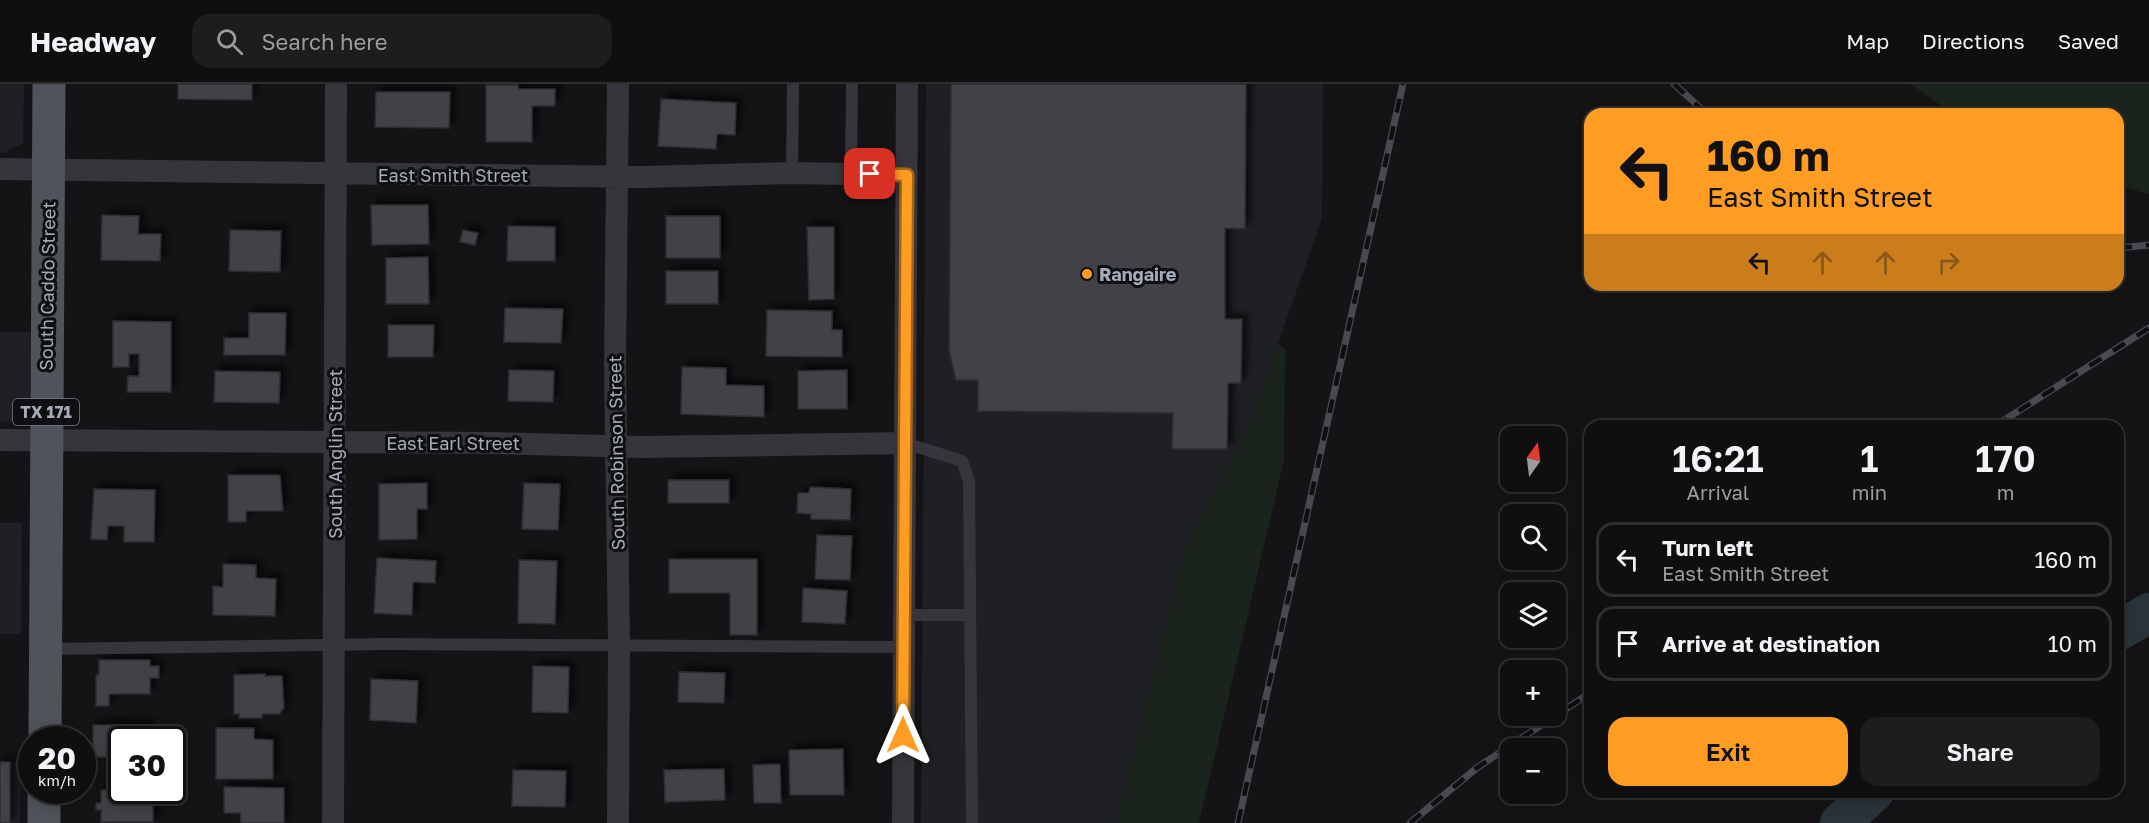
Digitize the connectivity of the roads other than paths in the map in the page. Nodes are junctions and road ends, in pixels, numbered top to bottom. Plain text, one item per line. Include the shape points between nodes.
1 (49, 84) edge
2 (336, 84) edge
3 (618, 84) edge
4 (793, 84) edge
5 (852, 84) edge
6 (907, 84) edge
7 (0, 169) edge
8 (48, 170) junction
9 (336, 173) junction
10 (792, 173) junction
11 (851, 174) junction
12 (907, 175) junction
13 (618, 176) junction
14 (0, 440) edge
15 (46, 440) junction
16 (335, 442) junction
17 (905, 443) junction
18 (616, 446) junction
19 (904, 615) junction
20 (970, 615) junction
21 (334, 645) junction
22 (619, 645) junction
23 (904, 647) junction
24 (45, 649) junction
25 (45, 726) edge
26 (44, 804) edge
27 (44, 823) edge
28 (333, 823) edge
29 (618, 823) edge
30 (903, 823) edge
31 (972, 823) edge

1 - 8 main road, South Caddo Street / TX 171
2 - 9 street, South Anglin Street
3 - 13 street, South Robinson Street
4 - 10 lane
5 - 11 lane
6 - 12 street
7 - 8 street, East Smith Street
8 - 9 street, East Smith Street
8 - 15 main road, South Caddo Street / TX 171
9 - 13 street, East Smith Street
9 - 16 street, South Anglin Street
10 - 11 street, East Smith Street
10 - 13 street, East Smith Street
11 - 12 street, East Smith Street
12 - 17 street
13 - 18 street, South Robinson Street
14 - 15 street, East Earl Street
15 - 16 street, East Earl Street
15 - 24 main road, South Caddo Street / TX 171
16 - 18 street, East Earl Street
16 - 21 street, South Anglin Street
17 - 18 street, East Earl Street
17 - 19 street
17 - 20 lane via 962,461 969,481
18 - 22 street, South Robinson Street
19 - 20 lane
19 - 23 street
20 - 31 lane
21 - 22 lane
21 - 24 lane
21 - 28 street, South Anglin Street
22 - 23 lane
22 - 29 street, South Robinson Street
23 - 30 street
24 - 25 main road, South Caddo Street / TX 171
26 - 27 main road

